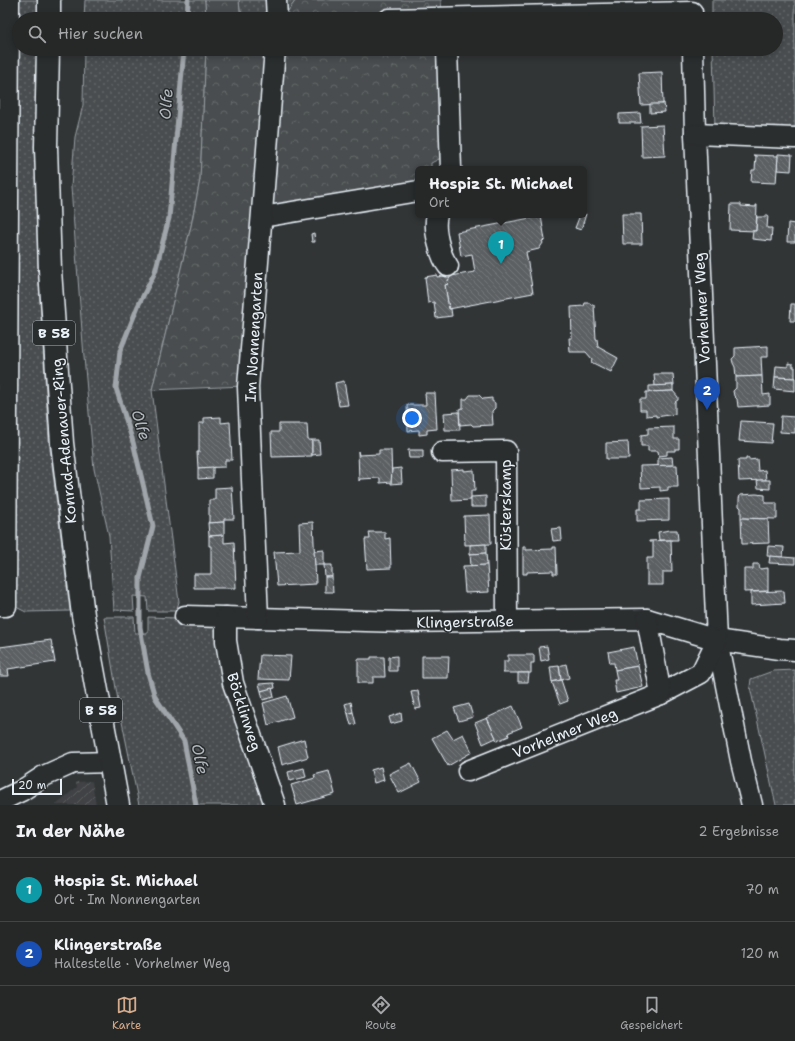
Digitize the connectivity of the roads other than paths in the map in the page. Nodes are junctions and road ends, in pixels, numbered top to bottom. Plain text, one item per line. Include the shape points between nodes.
1 (9, 0) edge
2 (50, 0) edge
3 (276, 0) edge
4 (692, 10) edge
5 (49, 12) edge
6 (277, 12) edge
7 (630, 12) edge
8 (48, 56) edge
9 (274, 56) edge
10 (447, 56) edge
11 (693, 56) edge
12 (695, 134) junction
13 (795, 138) edge
14 (451, 166) edge
15 (415, 192) edge
16 (262, 217) junction
17 (436, 218) edge
18 (448, 266) dead end
19 (442, 452) dead end
20 (3, 606) edge
21 (185, 616) dead end
22 (226, 618) junction
23 (258, 618) junction
24 (647, 619) junction
25 (507, 621) junction
26 (717, 640) junction
27 (795, 650) edge
28 (661, 694) junction
29 (111, 762) junction
30 (468, 771) dead end
31 (0, 801) edge
32 (118, 805) edge
33 (275, 805) edge
34 (752, 805) edge

1 - 20 street
2 - 5 main road
3 - 6 street
4 - 7 street
8 - 29 main road, Konrad-Adenauer-Ring / B 58 via 46,147 50,270 62,443 83,615
9 - 16 street, Im Nonnengarten
10 - 14 street
11 - 12 street, Vorhelmer Weg
12 - 13 street
12 - 26 street, Vorhelmer Weg
15 - 16 street
16 - 23 street, Im Nonnengarten via 248,387
17 - 18 street via 437,236 443,259
19 - 25 street, Küsterskamp via 506,451
21 - 22 street, Klingerstraße
22 - 23 street, Klingerstraße
22 - 33 street, Böcklinweg via 226,641 233,683
23 - 25 street, Klingerstraße via 402,622
24 - 25 street, Klingerstraße
24 - 26 street, Klingerstraße
24 - 28 street
26 - 27 street, Klingerstraße
26 - 28 street, Vorhelmer Weg via 702,673
26 - 34 street, Vorhelmer Weg
28 - 30 street, Vorhelmer Weg
29 - 31 street via 73,763
29 - 32 main road, Konrad-Adenauer-Ring / B 58

